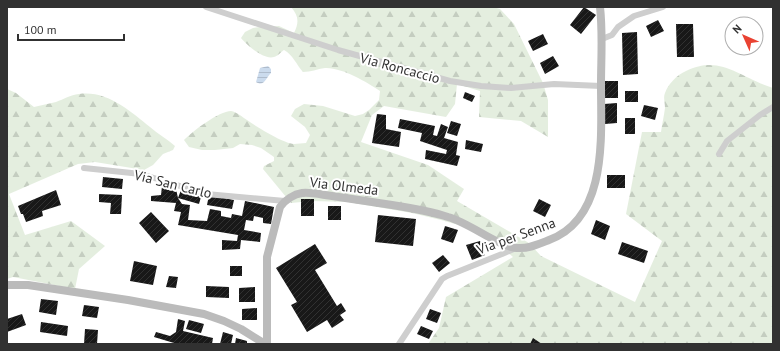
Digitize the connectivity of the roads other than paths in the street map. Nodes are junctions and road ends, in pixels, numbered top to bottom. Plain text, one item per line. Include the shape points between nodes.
1 (206, 7) edge
2 (600, 7) edge
3 (663, 7) edge
4 (602, 39) junction
5 (601, 86) junction
6 (773, 107) edge
7 (718, 154) dead end
8 (84, 168) dead end
9 (285, 201) junction
10 (516, 248) junction
11 (7, 285) edge
12 (266, 344) edge
13 (399, 344) edge

1 - 5 street, Via Roncaccio via 338,50 450,81 511,88 554,84
2 - 4 street, Via per Senna
3 - 4 street via 634,16 618,27 612,35
4 - 5 street, Via per Senna
5 - 10 street, Via per Senna via 599,160 594,186 585,209 567,230 556,237 526,248
6 - 7 street via 727,141
8 - 9 street, Via San Carlo via 141,174 206,194
9 - 10 street, Via Olmeda via 302,193 433,213 466,223 499,242
9 - 12 street via 280,207 267,258
10 - 13 street, Via per Senna via 442,279
11 - 12 street via 28,285 204,314 241,328

